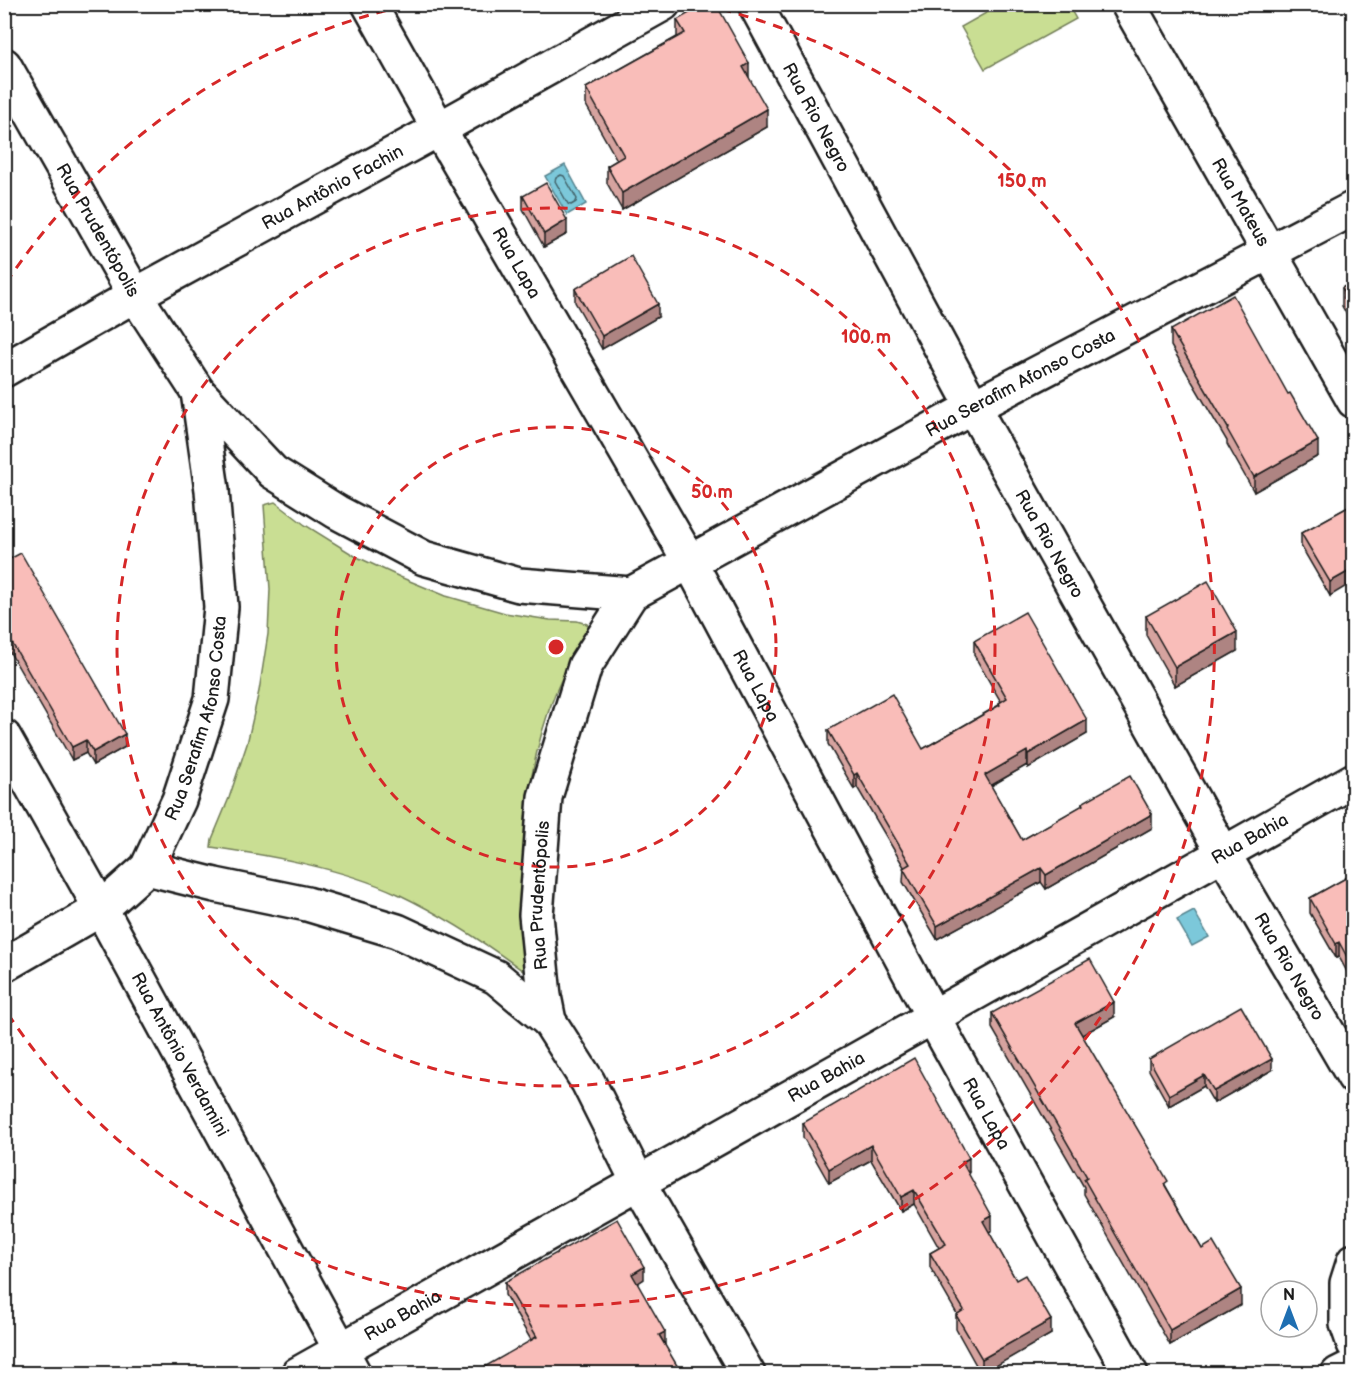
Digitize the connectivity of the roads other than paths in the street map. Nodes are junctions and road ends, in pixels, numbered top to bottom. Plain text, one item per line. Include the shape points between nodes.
1 (369, 4) edge
2 (663, 4) edge
3 (755, 4) edge
4 (1128, 4) edge
5 (4, 65) edge
6 (439, 129) junction
7 (1353, 207) edge
8 (1270, 252) junction
9 (135, 295) junction
10 (4, 370) edge
11 (198, 392) junction
12 (1353, 401) edge
13 (973, 407) junction
14 (690, 562) junction
15 (632, 594) junction
16 (4, 737) edge
17 (1353, 780) edge
18 (1223, 853) junction
19 (147, 868) junction
20 (101, 909) junction
21 (4, 965) edge
22 (933, 1017) junction
23 (549, 1021) junction
24 (1353, 1077) edge
25 (638, 1182) junction
26 (1353, 1261) edge
27 (1353, 1344) edge
28 (348, 1362) edge
29 (1353, 1366) edge
30 (298, 1374) edge
31 (748, 1374) edge
32 (1131, 1374) edge
33 (1338, 1374) edge

1 - 6 street, Rua Lapa
2 - 6 street, Rua Antônio Fachin
3 - 13 street, Rua Rio Negro
4 - 8 street, Rua Mateus
5 - 9 street, Rua Prudentópolis
6 - 9 street, Rua Antônio Fachin
6 - 14 street, Rua Lapa
7 - 8 street, Rua Serafim Afonso Costa
8 - 12 street, Rua Mateus
8 - 13 street, Rua Serafim Afonso Costa
9 - 10 street, Rua Antônio Fachin
9 - 11 street, Rua Prudentópolis
11 - 15 street via 273,472 337,512 424,558 519,585
11 - 19 street, Rua Serafim Afonso Costa via 212,490 221,607 212,699 179,800
13 - 14 street, Rua Serafim Afonso Costa
13 - 18 street, Rua Rio Negro
14 - 15 street, Rua Prudentópolis
14 - 22 street, Rua Lapa
15 - 23 street, Rua Prudentópolis via 585,666 545,797 537,915
16 - 20 street, Rua Antônio Verdamini
17 - 18 street, Rua Bahia
18 - 22 street, Rua Bahia
18 - 24 street, Rua Rio Negro
19 - 20 street, Rua Serafim Afonso Costa
19 - 23 street via 307,904 397,931 496,977
20 - 21 street, Rua Serafim Afonso Costa
20 - 28 street, Rua Antônio Verdamini
22 - 25 street, Rua Bahia
22 - 32 street, Rua Lapa
23 - 25 street, Rua Prudentópolis via 588,1082
25 - 28 street, Rua Bahia
25 - 31 street, Rua Prudentópolis
26 - 27 street via 1347,1283 1347,1324
28 - 30 street, Rua Bahia
29 - 33 street

